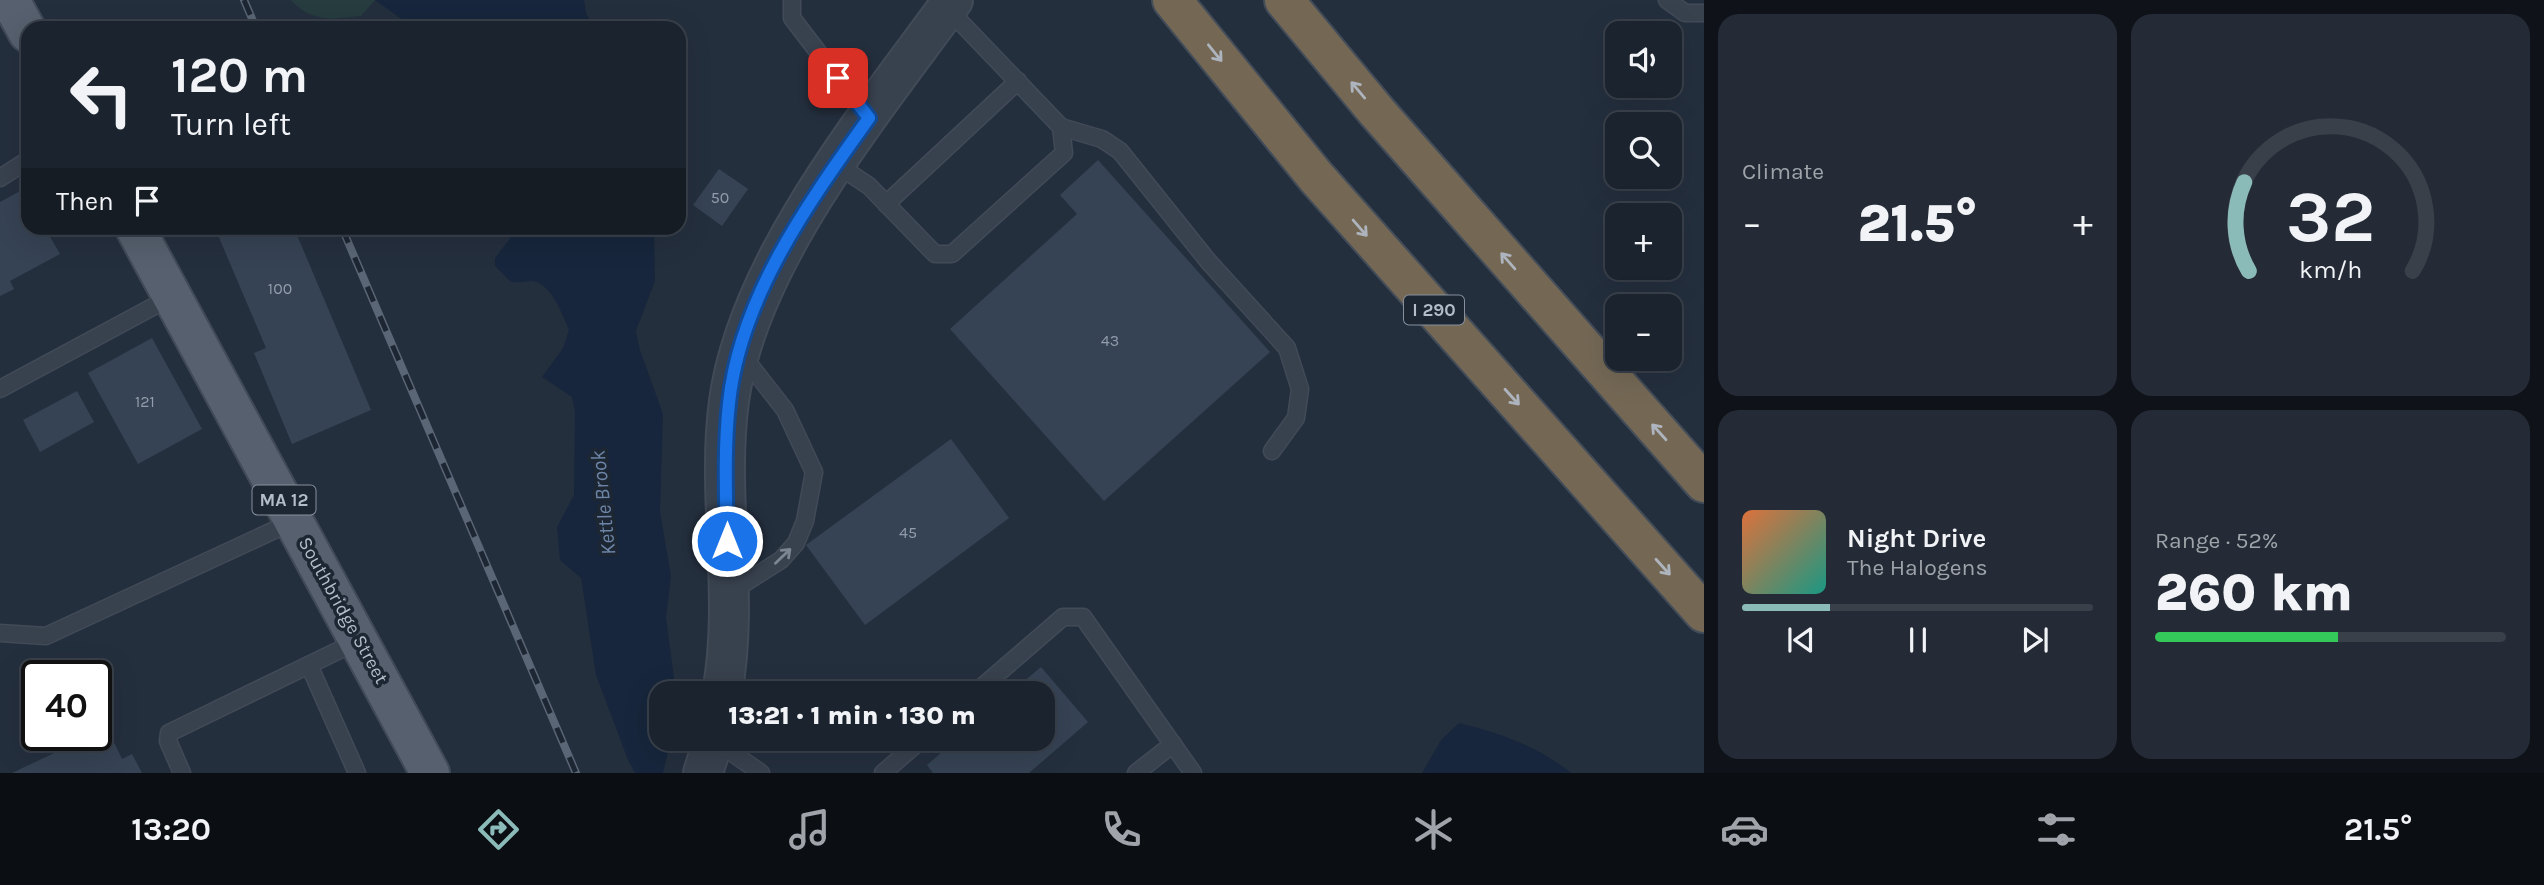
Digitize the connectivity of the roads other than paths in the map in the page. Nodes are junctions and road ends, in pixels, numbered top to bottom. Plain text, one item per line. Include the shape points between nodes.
1 (10, 0) edge
2 (792, 0) edge
3 (1172, 0) edge
4 (1283, 0) edge
5 (1667, 0) edge
6 (950, 4) edge
7 (1704, 13) edge
8 (21, 21) edge
9 (1018, 82) junction
10 (869, 118) junction
11 (1061, 127) junction
12 (21, 164) edge
13 (836, 164) junction
14 (0, 178) edge
15 (886, 204) junction
16 (139, 235) edge
17 (173, 296) junction
18 (739, 351) junction
19 (0, 389) edge
20 (1272, 451) dead end
21 (1704, 483) edge
22 (296, 521) junction
23 (727, 594) junction
24 (1704, 613) edge
25 (0, 633) edge
26 (360, 640) junction
27 (309, 665) junction
28 (723, 681) edge
29 (989, 681) edge
30 (1172, 744) junction
31 (712, 751) edge
32 (908, 751) edge
33 (182, 773) edge
34 (357, 773) edge
35 (430, 773) edge
36 (761, 773) edge
37 (883, 773) edge
38 (1136, 773) edge
39 (1193, 773) edge

1 - 8 main road
2 - 10 lane via 792,18
3 -> 24 highway, I 290 via 1316,177
21 -> 4 highway
5 - 7 lane via 1685,13
6 - 9 lane
6 - 10 street
9 - 11 lane
9 - 15 lane
10 - 13 street
11 - 15 lane via 1064,153 952,254 934,254
11 - 20 lane via 1102,139 1120,151 1208,261 1287,348 1300,389 1296,418
12 - 14 lane
13 - 15 lane
13 - 18 street via 771,273
16 - 17 main road, Southbridge Street / MA 12
17 - 19 lane
17 - 22 main road, Southbridge Street / MA 12
18 - 23 street via 726,443
23 -> 18 lane via 781,560 796,543 814,472 785,410
22 - 25 lane via 47,636
22 - 26 main road, Southbridge Street / MA 12
23 - 28 street
26 - 27 lane
26 - 35 main road, Southbridge Street / MA 12
27 - 33 lane via 169,733
27 - 34 lane
29 - 30 lane via 1063,617 1083,617
30 - 38 lane
30 - 39 lane
31 - 36 lane
32 - 37 lane

